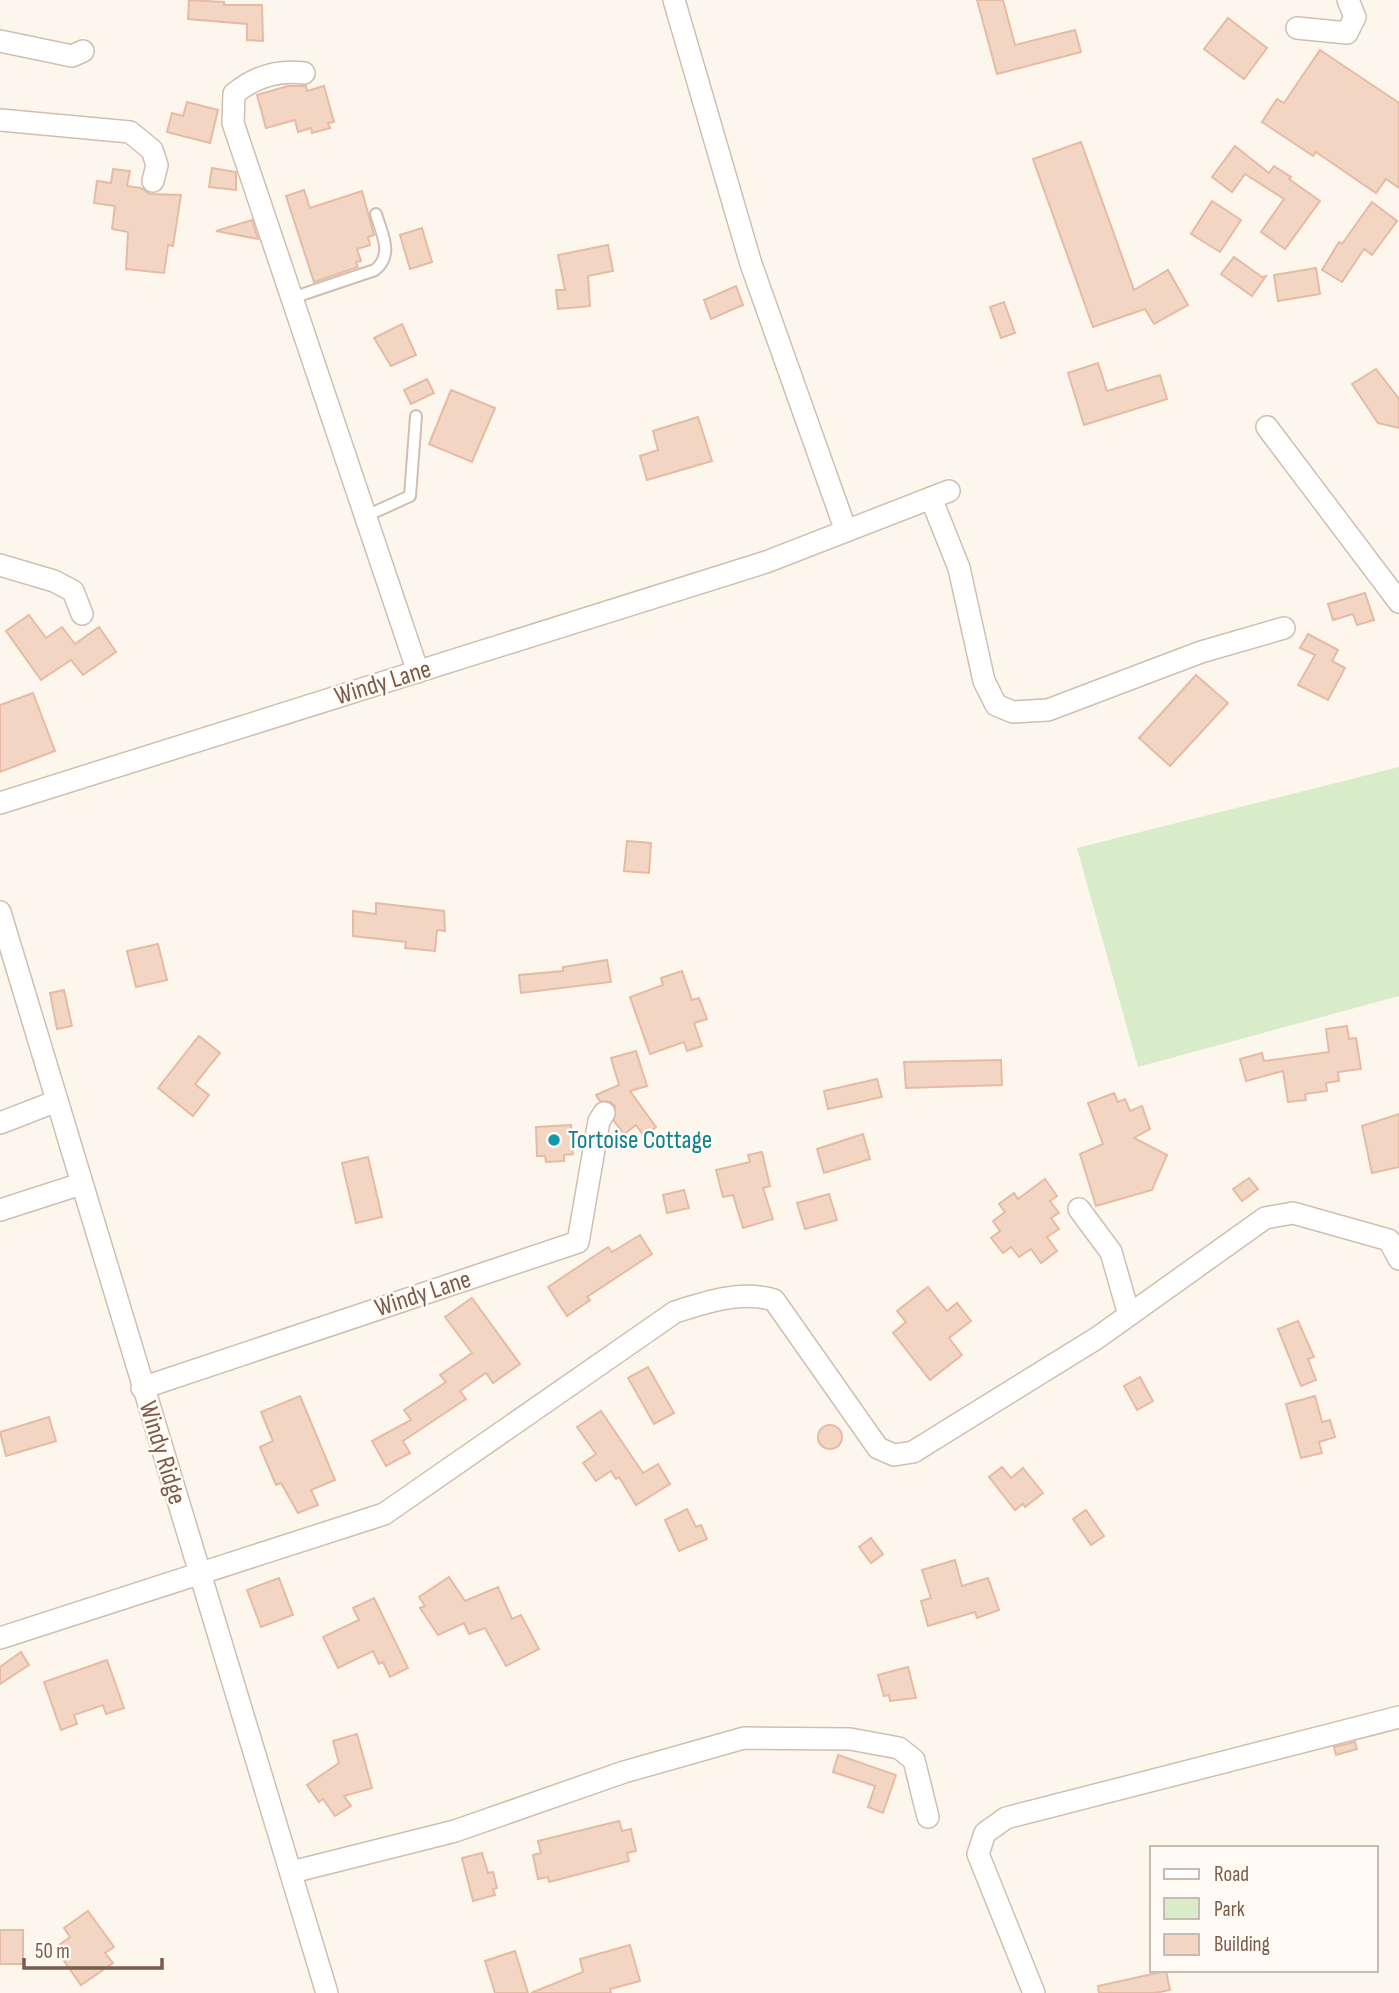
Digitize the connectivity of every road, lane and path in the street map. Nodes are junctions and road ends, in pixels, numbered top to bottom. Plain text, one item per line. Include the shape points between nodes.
1 (674, 0) edge
2 (1348, 0) edge
3 (1297, 28) dead end
4 (0, 41) edge
5 (83, 51) dead end
6 (304, 73) dead end
7 (0, 120) edge
8 (153, 181) dead end
9 (376, 214) dead end
10 (292, 298) junction
11 (416, 416) dead end
12 (1267, 427) dead end
13 (366, 516) junction
14 (846, 531) junction
15 (0, 565) edge
16 (1399, 602) edge
17 (82, 614) dead end
18 (1284, 628) dead end
19 (418, 672) junction
20 (0, 803) edge
21 (0, 912) edge
22 (9, 973) edge
23 (57, 1101) junction
24 (604, 1113) dead end
25 (0, 1123) edge
26 (81, 1184) junction
27 (1079, 1209) dead end
28 (0, 1210) edge
29 (1396, 1244) edge
30 (1129, 1315) junction
31 (142, 1388) junction
32 (198, 1572) junction
33 (0, 1638) edge
34 (1399, 1717) edge
35 (928, 1817) dead end
36 (292, 1872) junction
37 (327, 1993) edge
38 (1034, 1993) edge

1 - 14 street via 751,264
2 - 3 street via 1355,17 1347,33
4 - 5 street via 72,56
6 - 10 street via 286,71 247,83 234,94 232,106 233,123
7 - 8 street via 130,132 152,150 158,165
9 - 10 lane via 386,246 382,264
10 - 13 street
11 - 13 lane via 410,496
12 - 16 street
13 - 19 street
14 - 18 street, Windy Lane via 940,494 984,681 996,705 1013,712 1048,710 1201,652
14 - 19 street, Windy Lane via 766,562
15 - 17 street via 73,591
19 - 20 street, Windy Lane
21 - 22 street, Windy Ridge
22 - 23 street, Windy Ridge
23 - 25 street
23 - 26 street, Windy Ridge
24 - 31 street, Windy Lane via 598,1121 578,1242
26 - 28 street
26 - 31 street, Windy Ridge
27 - 30 street via 1111,1252
29 - 30 street via 1293,1213 1277,1214
30 - 32 street via 913,1452 894,1455 878,1448 774,1300 759,1295 708,1301 675,1312 384,1514
31 - 32 street, Windy Ridge
32 - 33 street
32 - 36 street, Windy Ridge
34 - 38 street via 1006,1818 985,1833 978,1854
35 - 36 street via 914,1760 899,1748 850,1739 744,1738 624,1772 455,1831
36 - 37 street, Windy Ridge

